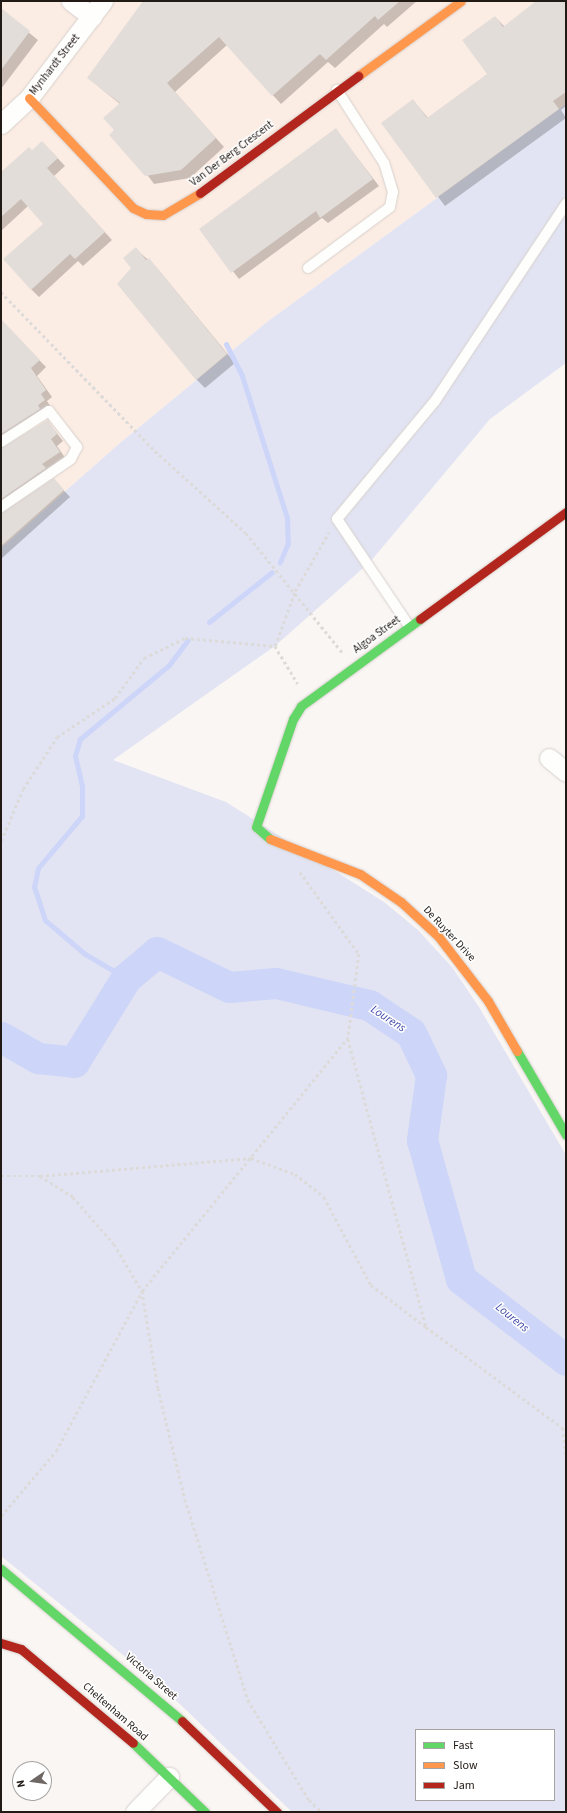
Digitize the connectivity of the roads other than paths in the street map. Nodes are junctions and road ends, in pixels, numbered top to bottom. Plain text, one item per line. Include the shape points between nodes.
1 (71, 1) edge
2 (104, 1) edge
3 (461, 1) edge
4 (92, 17) junction
5 (337, 90) junction
6 (29, 98) junction
7 (1, 124) edge
8 (566, 204) edge
9 (308, 268) dead end
10 (1, 442) edge
11 (1, 507) edge
12 (566, 512) edge
13 (409, 626) junction
14 (549, 758) dead end
15 (566, 772) edge
16 (256, 819) joint
17 (561, 1113) edge
18 (566, 1135) edge
19 (1, 1569) edge
20 (1, 1643) edge
21 (169, 1777) junction
22 (135, 1812) edge
23 (205, 1812) edge
24 (277, 1812) edge

1 - 4 street
2 - 4 street, Mynhardt Street
3 - 5 street, Van Der Berg Crescent
4 - 6 street, Mynhardt Street
5 - 6 street, Van Der Berg Crescent via 186,203 156,215 141,212 127,203
5 - 9 lane via 384,163 393,192 390,207
6 - 7 street, Mynhardt Street
8 - 13 lane via 435,401 337,519
10 - 11 lane via 49,411 77,447 71,459
12 - 13 street, Algoa Street
13 - 16 street, Algoa Street via 308,700 292,719
14 - 15 street
16 - 17 street, De Ruyter Drive via 259,833 265,837 360,874 401,902 438,936 488,1001
17 - 18 street, De Ruyter Drive
19 - 24 street, Victoria Street via 207,1742
20 - 21 street, Cheltenham Road via 16,1647 33,1659 116,1726
21 - 22 street
21 - 23 street, Cheltenham Road

